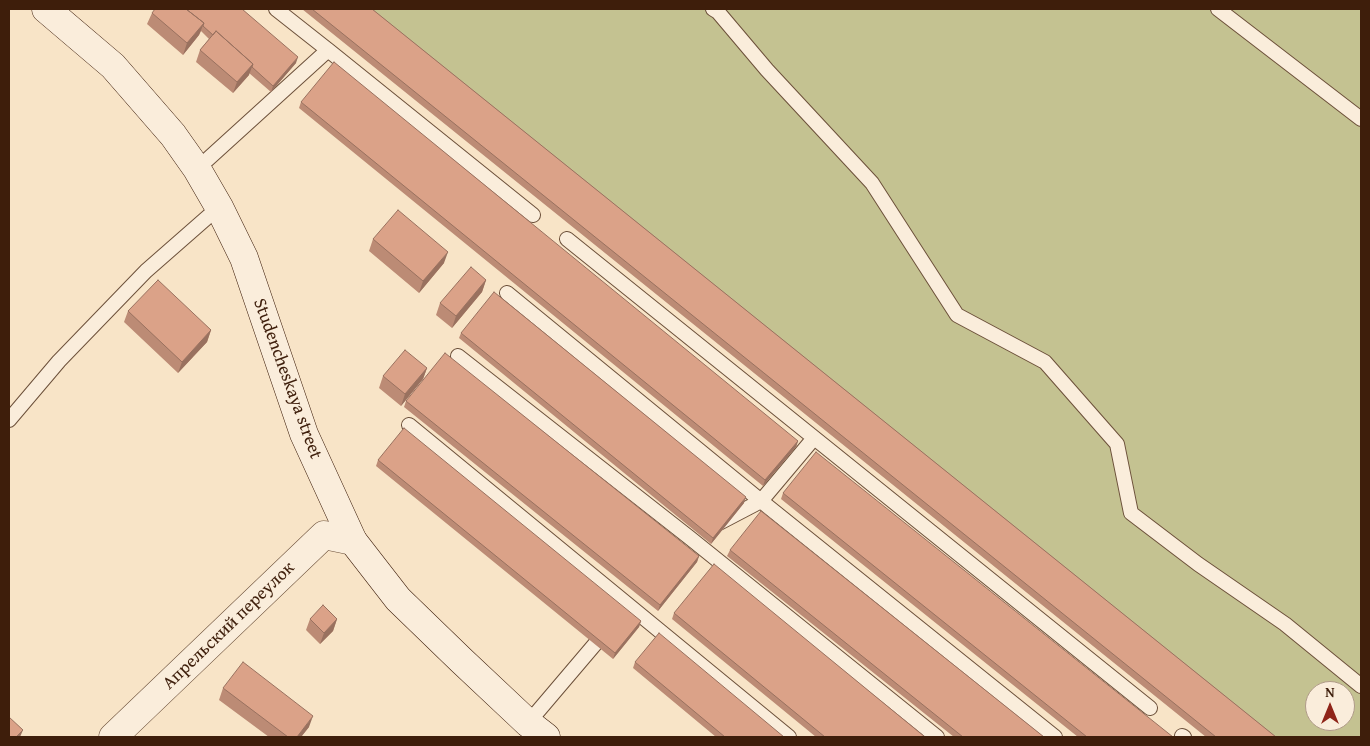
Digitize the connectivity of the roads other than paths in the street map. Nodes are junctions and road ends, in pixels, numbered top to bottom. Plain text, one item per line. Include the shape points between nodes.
1 (46, 9) edge
2 (276, 9) edge
3 (713, 9) edge
4 (1218, 9) edge
5 (328, 50) junction
6 (1361, 119) edge
7 (197, 169) junction
8 (219, 208) junction
9 (533, 214) dead end
10 (567, 239) dead end
11 (507, 293) dead end
12 (458, 356) dead end
13 (9, 420) edge
14 (408, 425) dead end
15 (814, 438) junction
16 (761, 501) junction
17 (353, 541) junction
18 (687, 541) junction
19 (640, 593) edge
20 (622, 614) junction
21 (1361, 686) edge
22 (1150, 708) dead end
23 (537, 730) edge
24 (113, 737) edge
25 (789, 737) edge
26 (937, 737) edge
27 (1055, 737) edge

1 - 7 main road, Studencheskaya street via 113,66
2 - 5 lane
3 - 21 lane via 872,183 957,315 1045,362 1117,444 1131,513 1285,624
4 - 6 lane
5 - 7 lane
5 - 9 lane
7 - 8 main road, Studencheskaya street
8 - 13 lane via 146,271 59,361
8 - 17 main road, Studencheskaya street via 244,258 304,434
10 - 15 lane
11 - 16 lane
12 - 18 lane
14 - 20 lane
15 - 16 lane
15 - 22 lane
16 - 18 lane
16 - 27 lane
17 - 23 main road, Studencheskaya street via 398,599
17 - 24 main road, Апрельский переулок via 324,535
18 - 26 lane
19 - 20 lane
20 - 23 lane
20 - 25 lane

